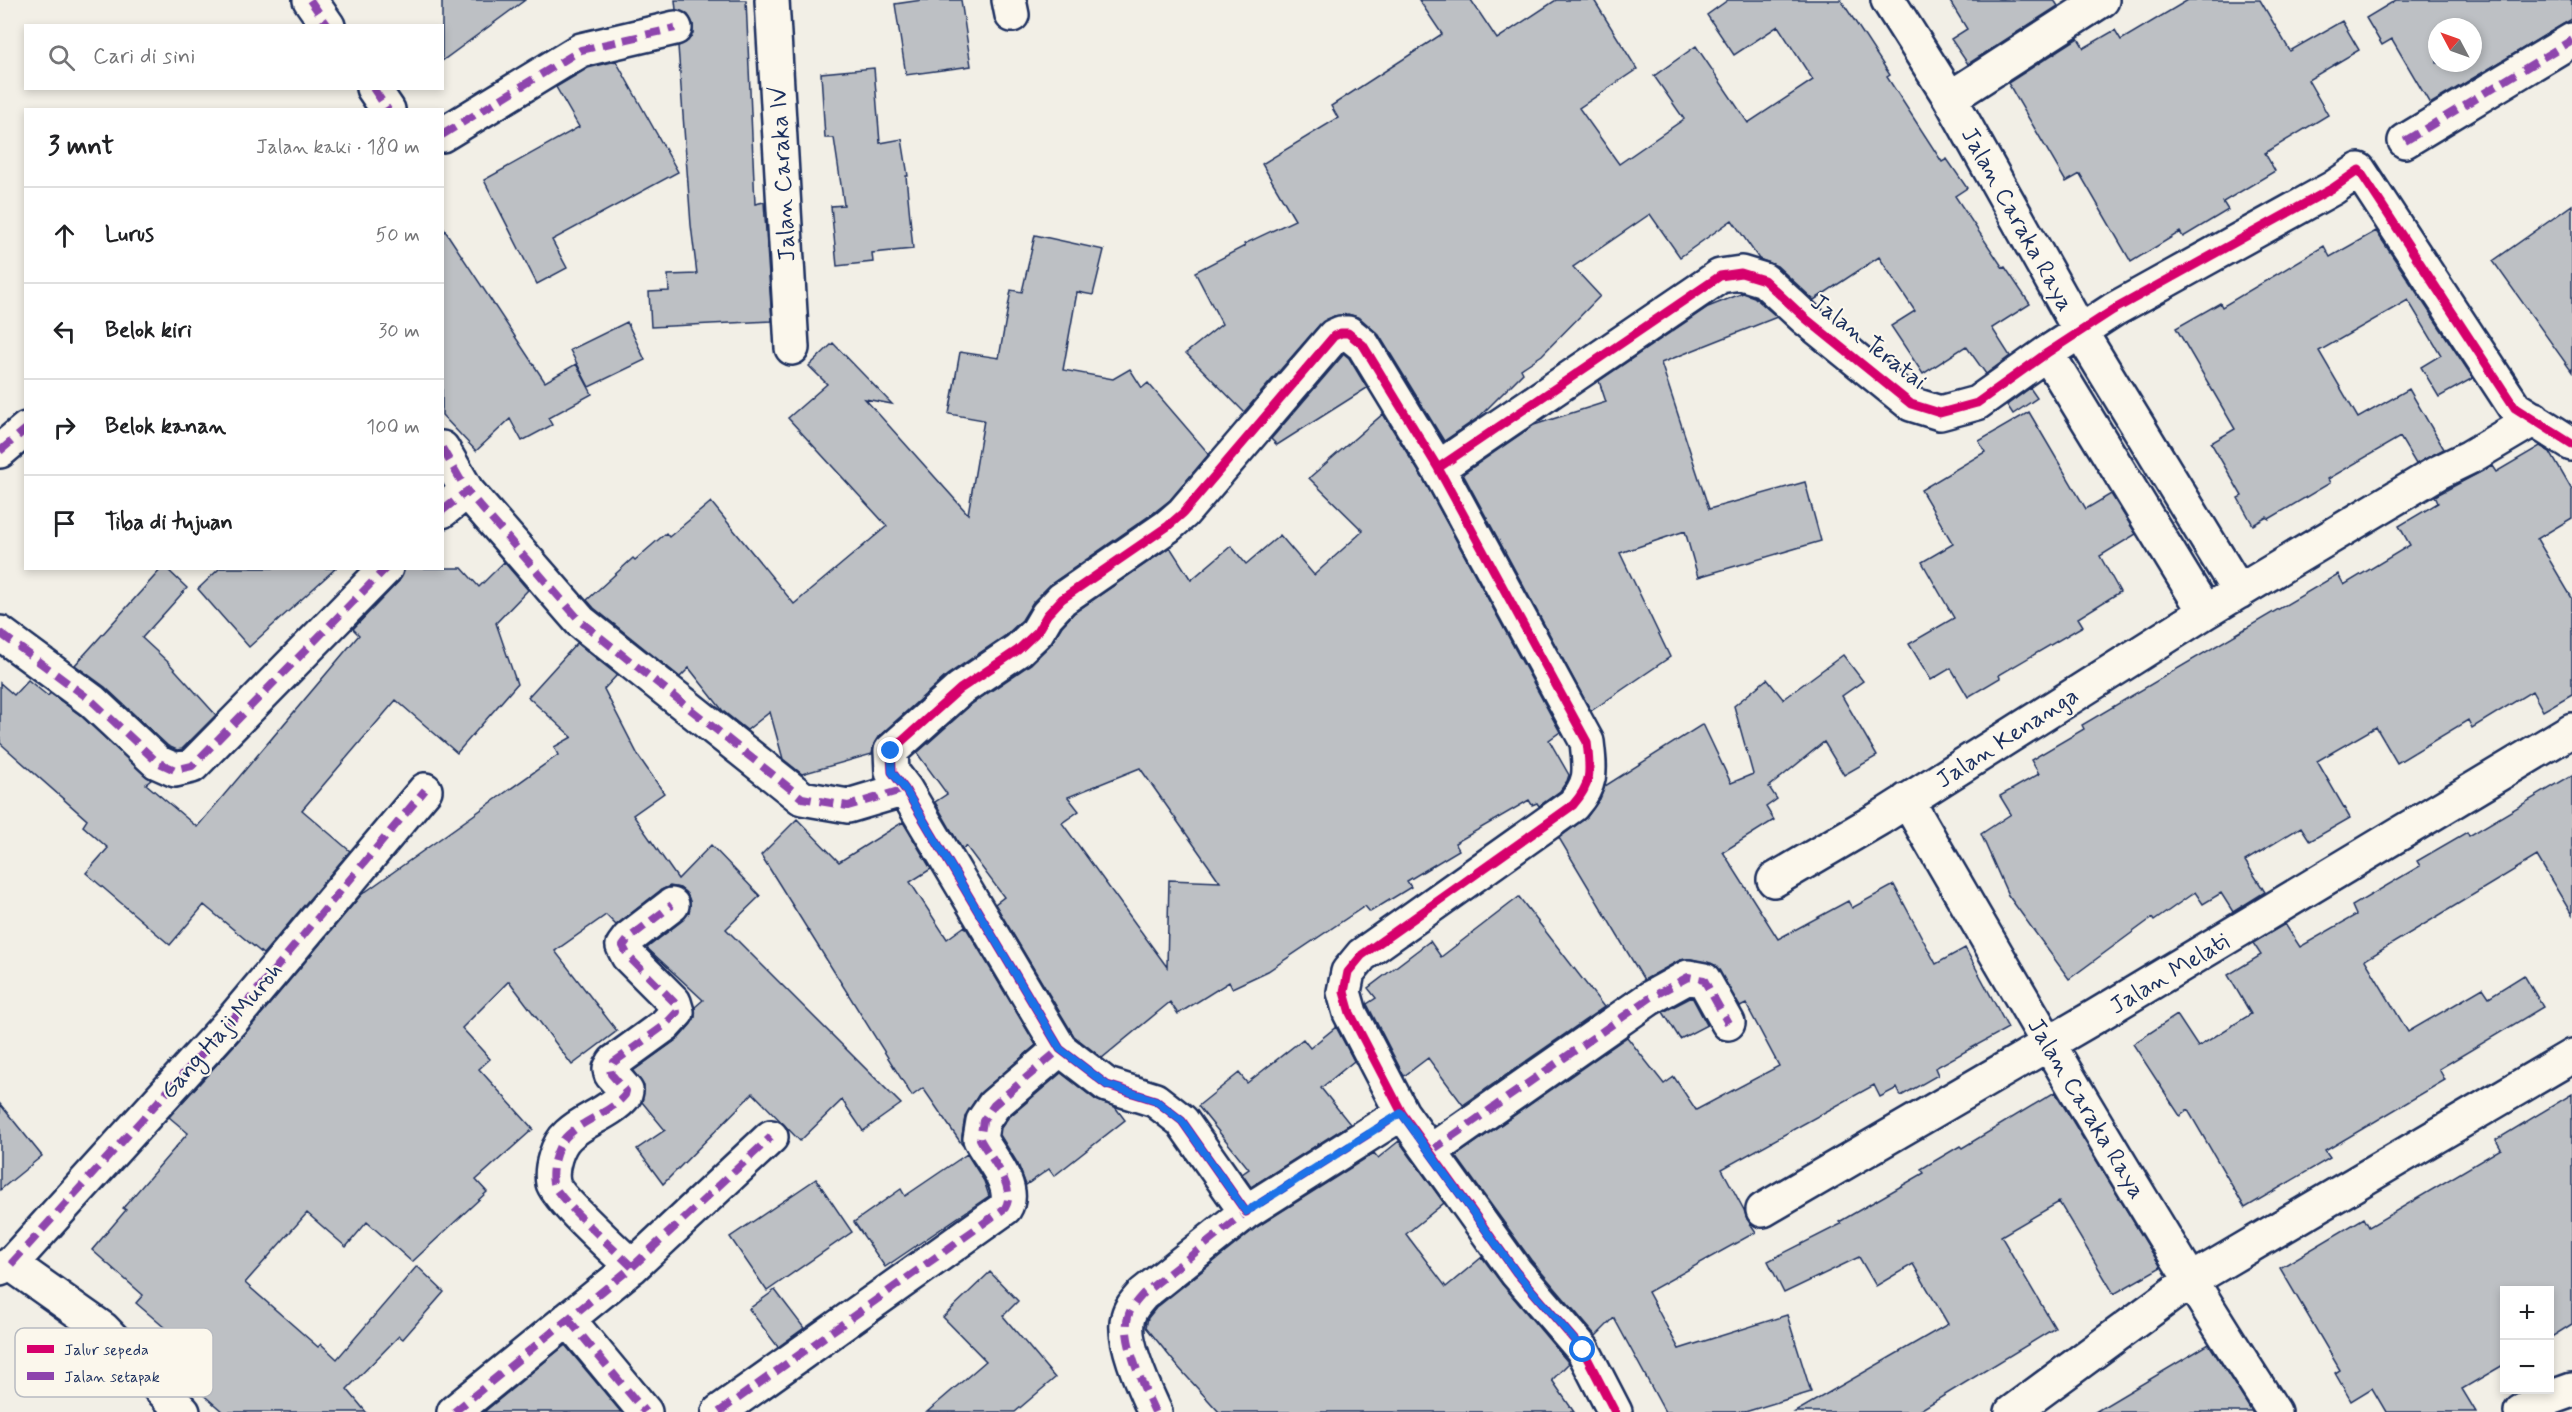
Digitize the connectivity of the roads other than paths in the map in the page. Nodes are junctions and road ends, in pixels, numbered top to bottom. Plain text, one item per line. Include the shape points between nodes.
1 (310, 0) edge
2 (772, 0) edge
3 (1888, 0) edge
4 (2102, 0) edge
5 (327, 24) edge
6 (675, 28) dead end
7 (2572, 40) edge
8 (374, 90) edge
9 (1950, 98) junction
10 (387, 108) edge
11 (444, 134) edge
12 (2405, 141) dead end
13 (2080, 331) junction
14 (792, 348) dead end
15 (2047, 353) junction
16 (2534, 419) junction
17 (24, 431) edge
18 (2572, 444) edge
19 (0, 451) edge
20 (444, 451) edge
21 (1438, 468) junction
22 (467, 491) junction
23 (444, 509) edge
24 (384, 570) edge
25 (2239, 592) junction
26 (2205, 612) junction
27 (0, 633) edge
28 (2572, 730) edge
29 (905, 789) junction
30 (425, 790) dead end
31 (1907, 800) junction
32 (1774, 880) dead end
33 (672, 905) dead end
34 (1728, 1023) dead end
35 (2048, 1044) junction
36 (1060, 1049) junction
37 (2572, 1056) edge
38 (1401, 1113) junction
39 (771, 1137) dead end
40 (1431, 1151) junction
41 (1763, 1210) dead end
42 (1246, 1212) junction
43 (5, 1267) edge
44 (632, 1267) junction
45 (2190, 1281) junction
46 (568, 1319) junction
47 (100, 1328) edge
48 (2572, 1390) edge
49 (168, 1397) edge
50 (183, 1412) edge
51 (454, 1412) edge
52 (645, 1412) edge
53 (718, 1412) edge
54 (1155, 1412) edge
55 (1615, 1412) edge
56 (2012, 1412) edge
57 (2274, 1412) edge
58 (2521, 1412) edge

1 - 5 street
2 - 14 street, Jalan Caraka IV
3 - 9 street, Jalan Caraka Raya
4 - 9 street
6 - 11 street via 581,50
7 - 12 street
8 - 10 street
9 - 13 street, Jalan Caraka Raya
13 - 15 street, Jalan Teratai
13 - 16 street, Jalan Teratai via 2359,170 2515,408
13 - 25 street, Jalan Caraka Raya
15 - 21 street, Jalan Teratai via 1977,403 1940,413 1911,404 1764,280 1741,273 1720,276
15 - 26 street
16 - 18 street
16 - 25 street, Jalan Kenanga
17 - 19 street
20 - 22 street
21 - 29 street via 1363,345 1348,333 1334,336 1183,513 1062,599 1018,650 960,689 904,737 891,751 892,772
21 - 38 street via 1587,742 1590,778 1574,805 1362,955 1348,972 1344,992 1350,1013
22 - 23 street
22 - 29 street via 581,622 802,798 848,806
24 - 27 street via 192,766 175,770 157,762 92,701
25 - 26 street, Jalan Kenanga
26 - 31 street, Jalan Kenanga
28 - 35 street, Jalan Melati
29 - 36 street
30 - 43 street, Gang Haji Muroh via 234,1018
31 - 32 street, Jalan Kenanga
31 - 35 street, Jalan Caraka Raya
33 - 44 street via 623,946 628,956 674,1002 676,1012 665,1025 614,1062 611,1074 626,1090 625,1095 567,1135 553,1167 553,1184 561,1198
34 - 40 street via 1704,980 1688,977 1650,998
35 - 41 street, Jalan Melati
35 - 45 street, Jalan Caraka Raya
36 - 42 street via 1107,1085 1155,1100 1182,1121
36 - 53 street via 994,1105 983,1121 980,1139 1007,1185 1009,1201 1005,1208
37 - 45 street
38 - 40 street
38 - 42 street
39 - 44 street
40 - 55 street via 1516,1272 1583,1350
42 - 54 street via 1143,1293 1130,1309 1127,1336
43 - 47 street
44 - 46 street
45 - 56 street
45 - 57 street, Jalan Caraka Raya
46 - 51 street
46 - 52 street
48 - 58 street
49 - 50 street

